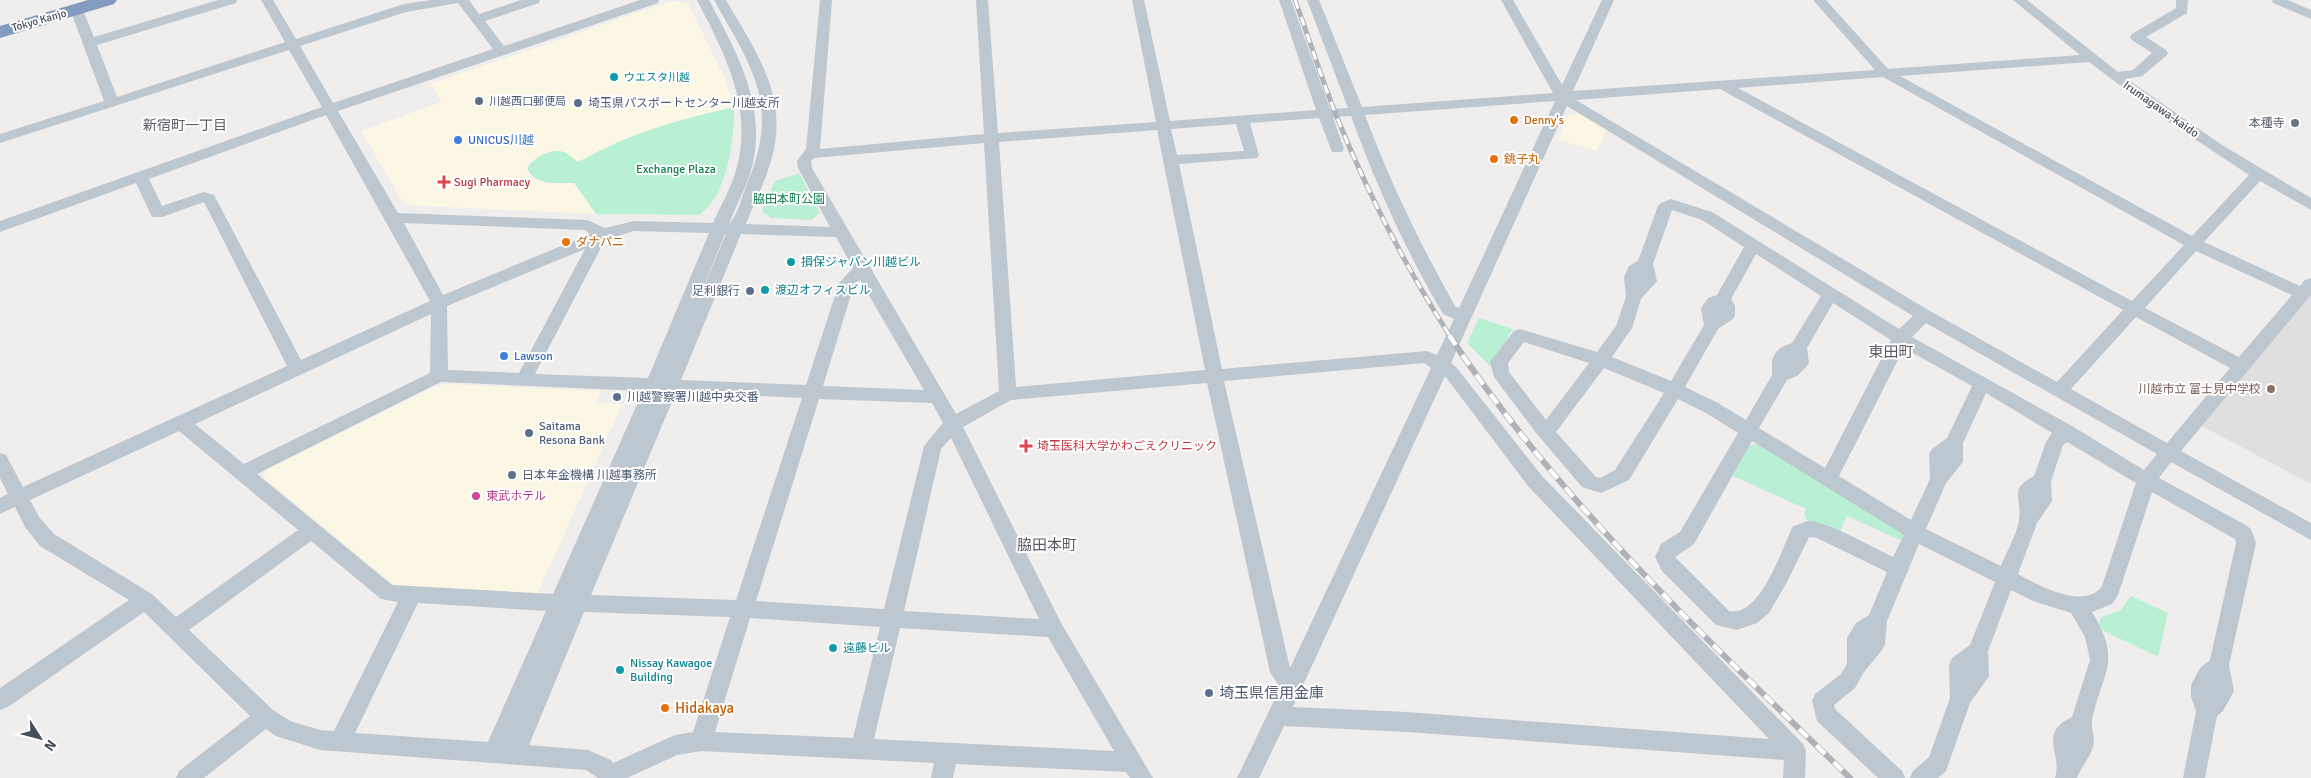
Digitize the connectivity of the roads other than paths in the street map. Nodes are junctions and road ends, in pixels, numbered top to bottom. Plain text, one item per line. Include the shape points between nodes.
1 (108, 0) edge
2 (231, 0) edge
3 (267, 0) edge
4 (456, 0) edge
5 (462, 0) edge
6 (534, 0) edge
7 (653, 0) edge
8 (703, 0) edge
9 (720, 0) edge
10 (826, 0) edge
11 (982, 0) edge
12 (1138, 0) edge
13 (1285, 0) edge
14 (1313, 0) edge
15 (1507, 0) edge
16 (1608, 0) edge
17 (1819, 0) edge
18 (2019, 0) edge
19 (2182, 0) edge
20 (2278, 0) edge
21 (80, 3) edge
22 (2311, 15) edge
23 (477, 20) junction
24 (0, 25) edge
25 (0, 32) edge
26 (89, 43) junction
27 (292, 43) junction
28 (502, 52) junction
29 (2090, 58) junction
30 (1884, 73) junction
31 (2115, 77) junction
32 (1725, 85) junction
33 (1562, 98) junction
34 (112, 102) junction
35 (329, 109) junction
36 (1357, 112) junction
37 (1325, 114) junction
38 (1242, 120) junction
39 (1163, 127) junction
40 (990, 138) junction
41 (0, 139) edge
42 (1337, 149) dead end
43 (811, 154) junction
44 (1170, 160) junction
45 (2259, 174) junction
46 (141, 177) junction
47 (2311, 205) edge
48 (393, 218) junction
49 (0, 227) edge
50 (727, 229) junction
51 (841, 232) junction
52 (598, 238) junction
53 (2194, 244) junction
54 (1753, 245) junction
55 (862, 269) junction
56 (2306, 288) edge
57 (1832, 295) junction
58 (439, 304) junction
59 (2134, 310) junction
60 (1924, 315) junction
61 (1462, 316) junction
62 (1900, 338) junction
63 (1601, 360) junction
64 (1441, 364) junction
65 (2241, 366) junction
66 (297, 369) junction
67 (1215, 375) junction
68 (439, 376) junction
69 (524, 379) junction
70 (1984, 384) junction
71 (662, 385) junction
72 (1675, 390) junction
73 (813, 391) junction
74 (2059, 391) junction
75 (1008, 394) junction
76 (936, 397) junction
77 (181, 422) junction
78 (953, 424) junction
79 (1543, 429) junction
80 (1748, 430) junction
81 (2066, 431) junction
82 (2170, 452) junction
83 (0, 460) edge
84 (243, 473) junction
85 (1828, 479) junction
86 (2146, 480) junction
87 (9, 502) edge
88 (312, 530) junction
89 (2311, 532) edge
90 (1916, 533) junction
91 (1898, 568) junction
92 (2005, 579) junction
93 (412, 595) junction
94 (145, 600) junction
95 (569, 603) junction
96 (2078, 606) junction
97 (744, 609) junction
98 (890, 620) junction
99 (176, 628) junction
100 (1054, 629) junction
101 (1291, 687) junction
102 (0, 700) edge
103 (1278, 716) junction
104 (265, 717) junction
105 (340, 741) junction
106 (701, 741) junction
107 (861, 749) junction
108 (1795, 751) junction
109 (505, 753) junction
110 (947, 753) junction
111 (1137, 770) edge
112 (2067, 772) edge
113 (611, 776) edge
114 (187, 778) edge
115 (942, 778) edge
116 (1248, 778) edge
117 (1794, 778) edge
118 (1894, 778) edge
119 (1921, 778) edge
120 (2194, 778) edge

1 - 21 highway, Tokyo Kanjo
2 - 26 street
3 - 27 street
4 - 27 street via 404,8
5 - 23 street
6 - 23 street
7 - 28 street
8 - 50 street via 743,84 750,114 747,157
9 - 50 street via 759,72 770,111 762,167
10 - 43 street
11 - 40 street
12 - 39 street
13 - 37 street
14 - 36 street
15 - 33 street
16 - 33 street
17 - 30 street
18 - 29 street, Irumagawa-kaido
19 - 31 street via 2182,10 2137,37 2161,53 2137,73
20 - 22 street
21 - 24 highway, Tokyo Kanjo
21 - 25 highway, Tokyo Kanjo
21 - 26 street
23 - 28 street
26 - 34 street
27 - 34 street
27 - 35 street
28 - 35 street
29 - 30 street
29 - 31 street, Irumagawa-kaido
30 - 32 street
30 - 53 street
31 - 45 street, Irumagawa-kaido
32 - 33 street
32 - 59 street
33 - 36 street
33 - 60 street
33 - 61 street
34 - 41 street
35 - 46 street
35 - 48 street
36 - 37 street
36 - 61 street via 1377,167 1415,250 1449,310
37 - 38 street
37 - 42 street
38 - 39 street
38 - 44 street via 1252,155
39 - 40 street
39 - 44 street
40 - 43 street
40 - 75 street via 1000,243
43 - 51 street via 804,161 805,168
44 - 67 street
45 - 47 street, Irumagawa-kaido
45 - 53 street
46 - 49 street
46 - 66 street via 157,213 209,198
48 - 52 street via 587,225 598,230
48 - 58 street
50 - 51 street
50 - 52 street via 634,226
50 - 71 street
51 - 55 street
52 - 58 street
52 - 69 street
53 - 56 street
53 - 59 street
54 - 57 street
54 - 63 street via 1707,216 1672,204 1666,206 1645,264 1649,281 1634,297 1624,328
54 - 72 street via 1723,299 1710,306 1708,312 1712,325
55 - 73 street via 847,283
55 - 76 street
56 - 65 street
57 - 62 street
57 - 80 street via 1798,348 1800,363 1791,372 1781,375
58 - 66 street
58 - 68 street
59 - 65 street
59 - 74 street
60 - 62 street
60 - 74 street
61 - 64 street
62 - 70 street
62 - 85 street
63 - 72 street
63 - 79 street via 1552,426
63 - 79 street via 1520,335 1499,362 1500,373
64 - 67 street via 1428,357
64 - 101 street
64 - 108 street via 1450,371 1535,481
65 - 82 street
66 - 77 street
67 - 75 street
67 - 101 street via 1280,672
68 - 69 street
68 - 84 street
69 - 71 street
70 - 81 street
70 - 90 street via 1977,392 1954,443 1954,462 1939,479
71 - 73 street
71 - 95 street
72 - 79 street via 1622,475 1601,486 1590,482
72 - 80 street
73 - 76 street
73 - 97 street
74 - 82 street
75 - 78 street
76 - 78 street
77 - 84 street
77 - 87 street
78 - 98 street via 933,446
78 - 100 street
80 - 85 street
80 - 91 street via 1687,538 1668,550 1665,557 1669,565 1723,619 1739,623 1766,604 1800,532 1809,529 1820,531
81 - 86 street
81 - 92 street via 2055,442 2042,481 2043,501 2028,519
82 - 86 street
82 - 89 street
83 - 87 street
84 - 88 street
85 - 90 street
86 - 96 street via 2112,589 2096,603
86 - 120 street via 2244,535 2246,542 2219,666 2223,691 2207,711
87 - 94 street via 47,540
88 - 93 street via 388,593
88 - 99 street
90 - 91 street
90 - 92 street
91 - 118 street via 1877,620 1875,644 1856,665 1848,681 1823,701 1824,714
92 - 96 street via 2040,596
92 - 119 street via 1978,651 1978,676 1961,698 1938,764
93 - 95 street
93 - 105 street
94 - 99 street
94 - 102 street
95 - 97 street
95 - 109 street
96 - 112 street via 2094,635 2100,660 2082,723 2070,727 2063,737
97 - 98 street
97 - 106 street
98 - 100 street
98 - 107 street
99 - 104 street
100 - 111 street
101 - 103 street
103 - 108 street via 1417,722
103 - 116 street
104 - 105 street via 300,735
104 - 114 street
105 - 109 street
106 - 107 street
106 - 113 street via 675,745
107 - 110 street
108 - 117 street
109 - 113 street via 588,760 603,767
110 - 111 street
110 - 115 street

